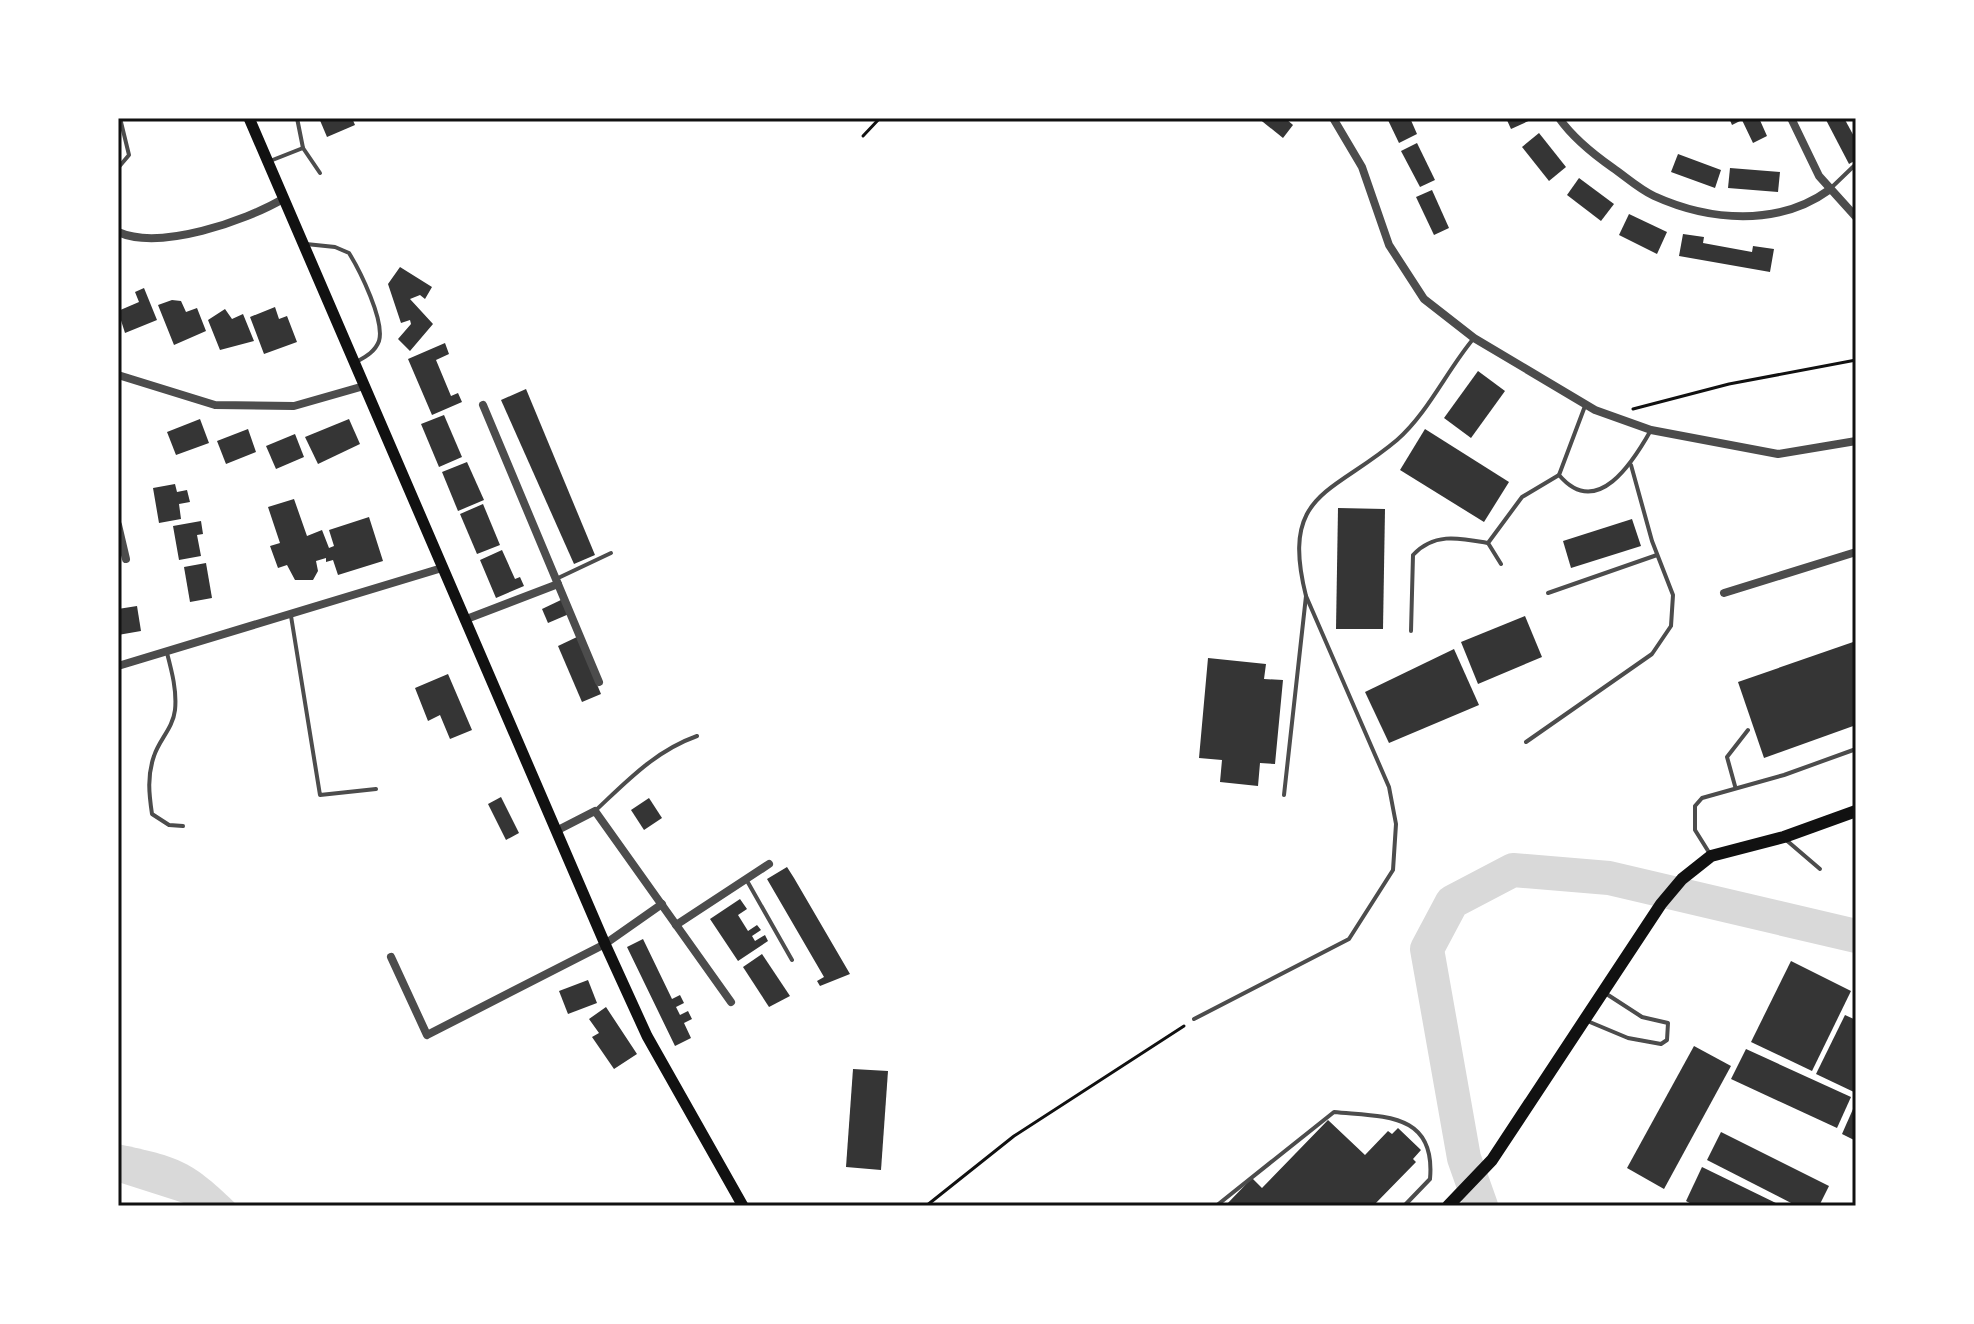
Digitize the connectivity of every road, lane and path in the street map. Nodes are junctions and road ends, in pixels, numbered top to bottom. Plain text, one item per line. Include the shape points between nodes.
1 (120, 118) edge
2 (249, 118) edge
3 (297, 118) edge
4 (880, 118) edge
5 (1333, 118) edge
6 (1559, 118) edge
7 (1791, 118) edge
8 (863, 136) dead end
9 (303, 148) junction
10 (268, 162) junction
11 (1856, 164) edge
12 (118, 168) edge
13 (320, 173) dead end
14 (1829, 190) junction
15 (283, 199) junction
16 (1856, 217) edge
17 (118, 232) edge
18 (302, 243) junction
19 (1473, 337) junction
20 (1856, 360) edge
21 (354, 364) junction
22 (118, 375) edge
23 (364, 386) junction
24 (483, 405) dead end
25 (1586, 405) junction
26 (1609, 415) junction
27 (1651, 430) junction
28 (1856, 441) edge
29 (1631, 465) junction
30 (1559, 475) junction
31 (118, 525) edge
32 (1488, 543) junction
33 (1856, 552) edge
34 (611, 553) dead end
35 (1657, 555) junction
36 (126, 559) dead end
37 (1501, 564) dead end
38 (442, 568) junction
39 (557, 582) junction
40 (1548, 593) dead end
41 (1724, 593) dead end
42 (1306, 596) junction
43 (290, 613) junction
44 (464, 620) junction
45 (1411, 631) dead end
46 (167, 651) junction
47 (118, 666) edge
48 (599, 682) dead end
49 (1748, 730) dead end
50 (697, 736) dead end
51 (1526, 742) dead end
52 (1856, 749) edge
53 (1735, 786) junction
54 (376, 789) dead end
55 (1284, 795) dead end
56 (595, 811) junction
57 (1856, 811) edge
58 (183, 826) dead end
59 (556, 831) junction
60 (1784, 837) junction
61 (1711, 856) junction
62 (769, 864) dead end
63 (1820, 869) dead end
64 (746, 879) junction
65 (662, 904) junction
66 (676, 925) junction
67 (605, 944) junction
68 (391, 957) dead end
69 (792, 960) dead end
70 (1603, 992) junction
71 (731, 1002) dead end
72 (1194, 1019) joint
73 (1585, 1020) junction
74 (743, 1206) edge
75 (926, 1206) edge
76 (1216, 1206) edge
77 (1404, 1206) edge
78 (1448, 1206) edge

1 - 12 lane via 129,155
2 - 10 main road
3 - 9 lane
4 - 8 path
5 - 19 street via 1362,167 1389,245 1424,299
6 - 14 street via 1596,156 1653,195 1706,212 1741,218 1776,214
7 - 14 street
9 - 10 lane
9 - 13 lane
10 - 15 main road
11 - 14 lane
14 - 16 street
15 - 17 street via 252,217 154,239
15 - 18 main road
18 - 21 main road
18 - 21 lane via 345,250 354,260 380,333 372,352
19 - 25 street
19 - 42 lane via 1398,439 1327,487 1308,512 1299,531
20 - 26 path via 1729,384
21 - 23 main road
22 - 23 street via 215,405 294,406
23 - 38 main road
24 - 39 street
25 - 26 street
25 - 30 lane
26 - 27 street
27 - 28 street via 1778,454
27 - 29 lane
29 - 30 lane via 1606,487 1588,491 1568,486
29 - 35 lane
30 - 32 lane via 1522,497
31 - 36 street
32 - 37 lane
32 - 45 lane via 1440,538 1413,555
33 - 41 street
34 - 39 lane
35 - 40 lane
35 - 51 lane via 1673,595 1671,626 1652,654
38 - 43 street
38 - 44 main road
39 - 44 street
39 - 48 street
42 - 55 lane
42 - 72 lane via 1389,787 1396,824 1393,870 1349,939
43 - 46 street
43 - 54 lane via 320,795
44 - 59 main road
46 - 47 street
46 - 58 lane via 175,713 154,754 148,785 152,814 169,825
49 - 53 lane via 1727,757
50 - 56 lane via 641,767
52 - 53 lane
53 - 61 lane via 1702,798 1695,806 1695,830
56 - 59 street
56 - 65 street
57 - 60 main road
59 - 67 main road
60 - 61 main road
60 - 63 lane
61 - 70 main road via 1661,904
62 - 64 street
64 - 66 street
64 - 69 lane
65 - 66 street
65 - 67 street
66 - 71 street
67 - 68 street via 427,1035
67 - 74 main road via 647,1036
70 - 73 main road
70 - 73 lane via 1642,1017 1668,1023 1667,1040 1661,1044 1628,1038
72 - 75 path via 1014,1136
73 - 78 main road via 1492,1160
76 - 77 lane via 1334,1112 1403,1119 1421,1136 1429,1149 1430,1179

